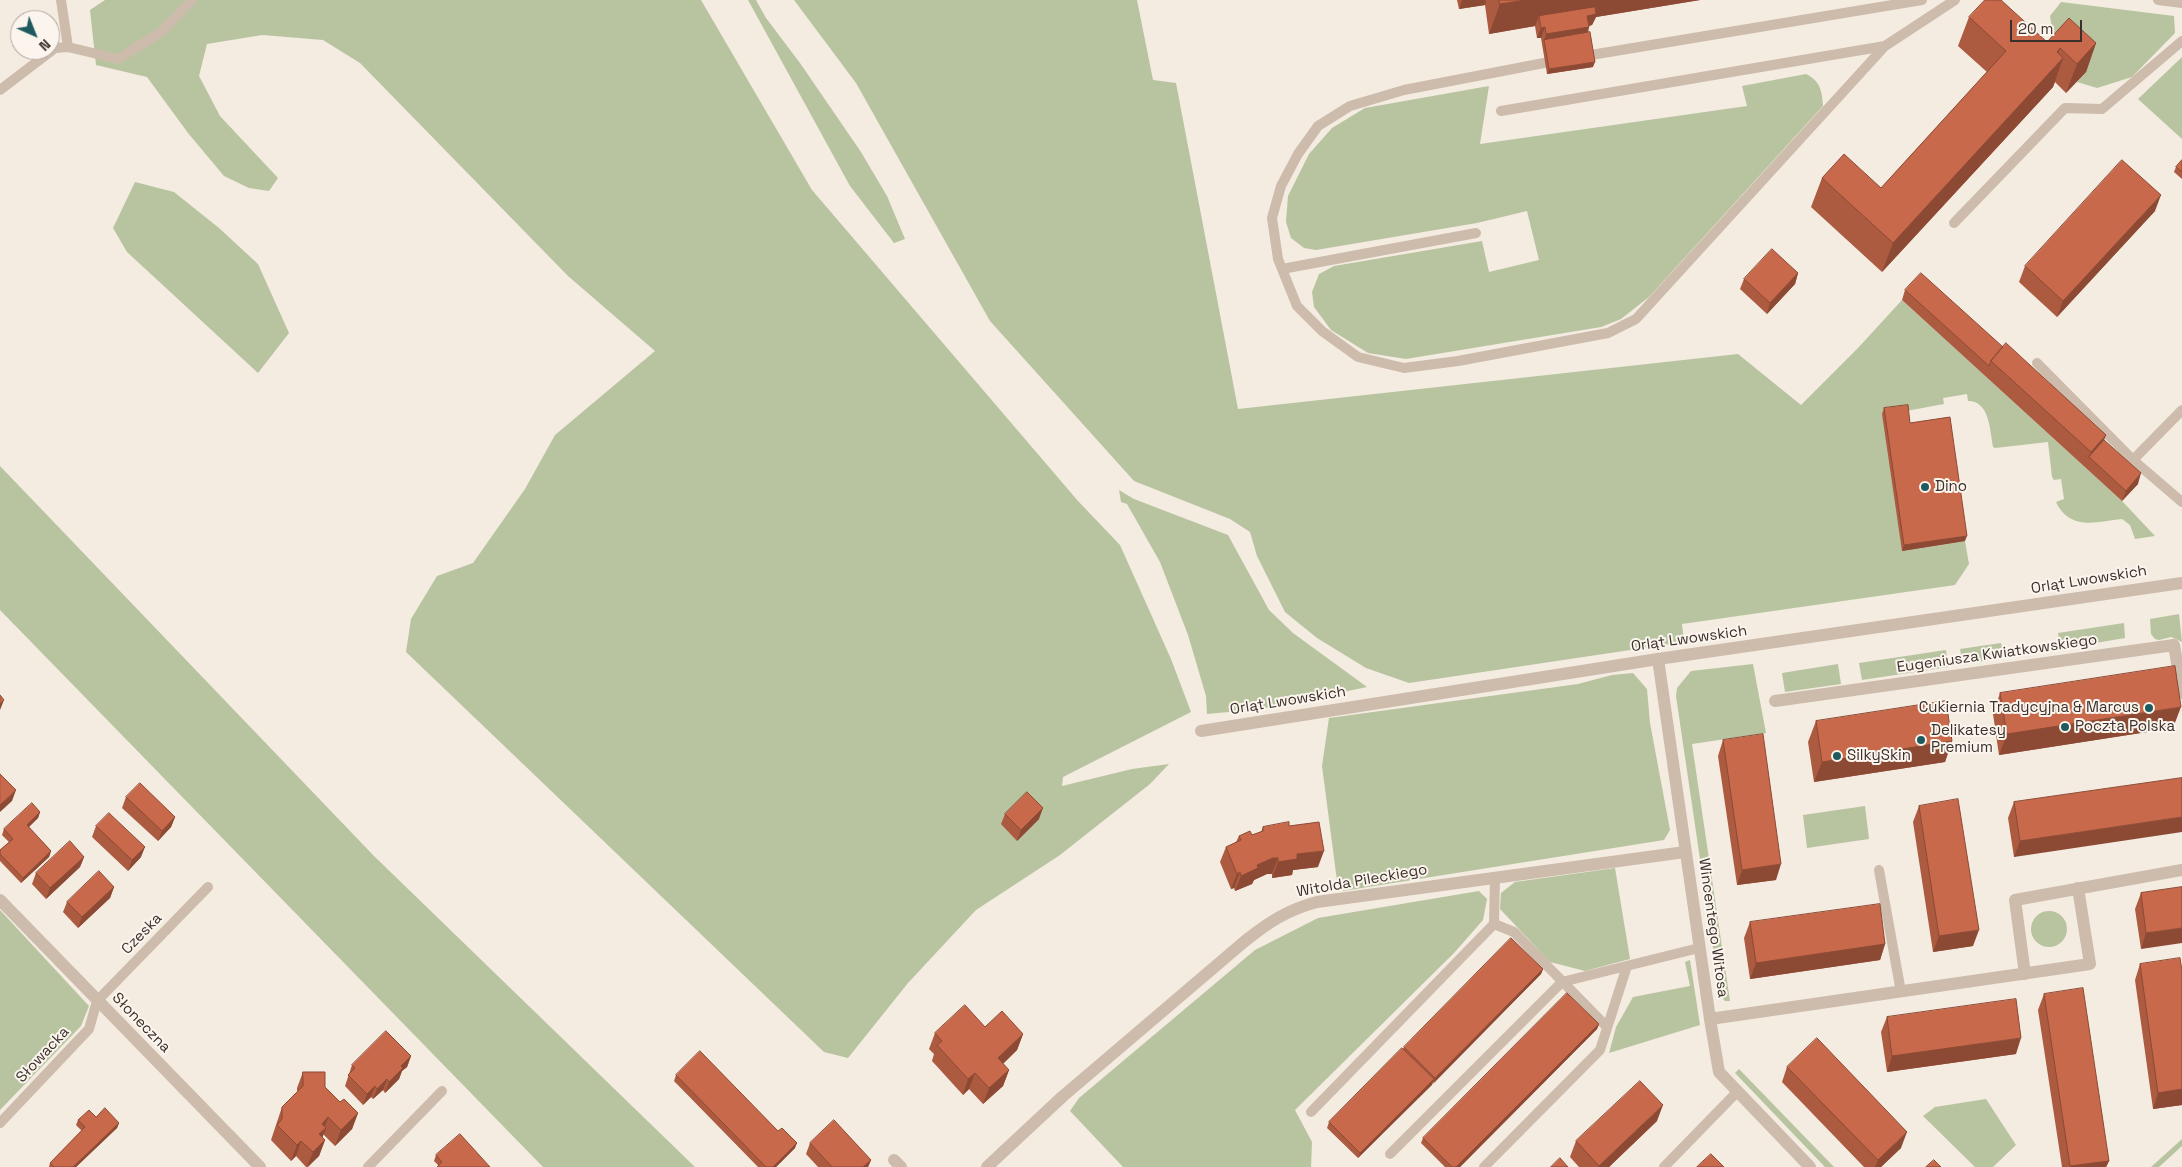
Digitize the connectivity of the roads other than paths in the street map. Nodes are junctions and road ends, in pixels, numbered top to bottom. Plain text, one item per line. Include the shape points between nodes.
1 (61, 0) edge
2 (192, 0) edge
3 (1922, 0) edge
4 (1956, 0) edge
5 (2158, 0) edge
6 (2182, 4) edge
7 (2182, 41) edge
8 (68, 46) junction
9 (1885, 46) junction
10 (1591, 55) edge
11 (1544, 62) dead end
12 (0, 90) edge
13 (1501, 111) dead end
14 (1954, 223) dead end
15 (1476, 233) dead end
16 (1282, 269) junction
17 (2037, 363) dead end
18 (2182, 410) edge
19 (2133, 460) junction
20 (2182, 502) edge
21 (2182, 583) edge
22 (1658, 659) junction
23 (2182, 693) edge
24 (1775, 701) dead end
25 (1201, 731) dead end
26 (1686, 852) junction
27 (1879, 870) dead end
28 (2182, 870) edge
29 (1495, 877) junction
30 (208, 887) dead end
31 (2078, 888) junction
32 (0, 900) edge
33 (1494, 924) junction
34 (1699, 948) junction
35 (1627, 966) junction
36 (2025, 974) junction
37 (1562, 982) junction
38 (1901, 992) junction
39 (98, 1001) junction
40 (1710, 1019) junction
41 (1607, 1027) junction
42 (442, 1092) dead end
43 (1738, 1092) junction
44 (1312, 1112) dead end
45 (0, 1123) edge
46 (1390, 1154) dead end
47 (260, 1167) edge
48 (368, 1167) edge
49 (987, 1167) edge
50 (1484, 1167) edge
51 (1664, 1167) edge
52 (1810, 1167) edge

1 - 8 lane
2 - 8 lane via 161,32 118,59
3 - 10 lane
4 - 9 lane
5 - 6 lane
7 - 14 lane via 2102,109 2065,108
8 - 12 lane via 54,48
9 - 13 lane
9 - 16 lane via 1636,319 1608,332 1404,368 1358,357 1322,331 1297,306
11 - 16 lane via 1404,90 1350,106 1318,126 1281,186 1272,218
15 - 16 lane
17 - 19 lane
18 - 19 lane
19 - 20 lane
21 - 22 street, Orląt Lwowskich
22 - 25 street, Orląt Lwowskich
22 - 26 street, Wincentego Witosa
23 - 24 street, Eugeniusza Kwiatkowskiego via 2174,645
26 - 29 street, Witolda Pileckiego
26 - 34 street, Wincentego Witosa
27 - 38 lane
28 - 31 street
29 - 33 lane
29 - 49 street, Witolda Pileckiego via 1317,902 1295,908 1270,922 1062,1097
30 - 39 lane, Czeska
31 - 36 street via 2015,900
31 - 36 street via 2090,964
32 - 39 street, Słoneczna
33 - 37 lane via 1514,932
33 - 44 lane
34 - 35 lane
34 - 40 street, Wincentego Witosa
35 - 37 lane
35 - 41 lane
36 - 38 street
37 - 41 lane
37 - 46 lane
38 - 40 street
39 - 45 lane, Słowacka via 89,1028
39 - 47 street, Słoneczna
40 - 43 street, Wincentego Witosa via 1719,1072
41 - 50 lane via 1600,1050
42 - 48 lane
43 - 51 lane
43 - 52 street, Wincentego Witosa

